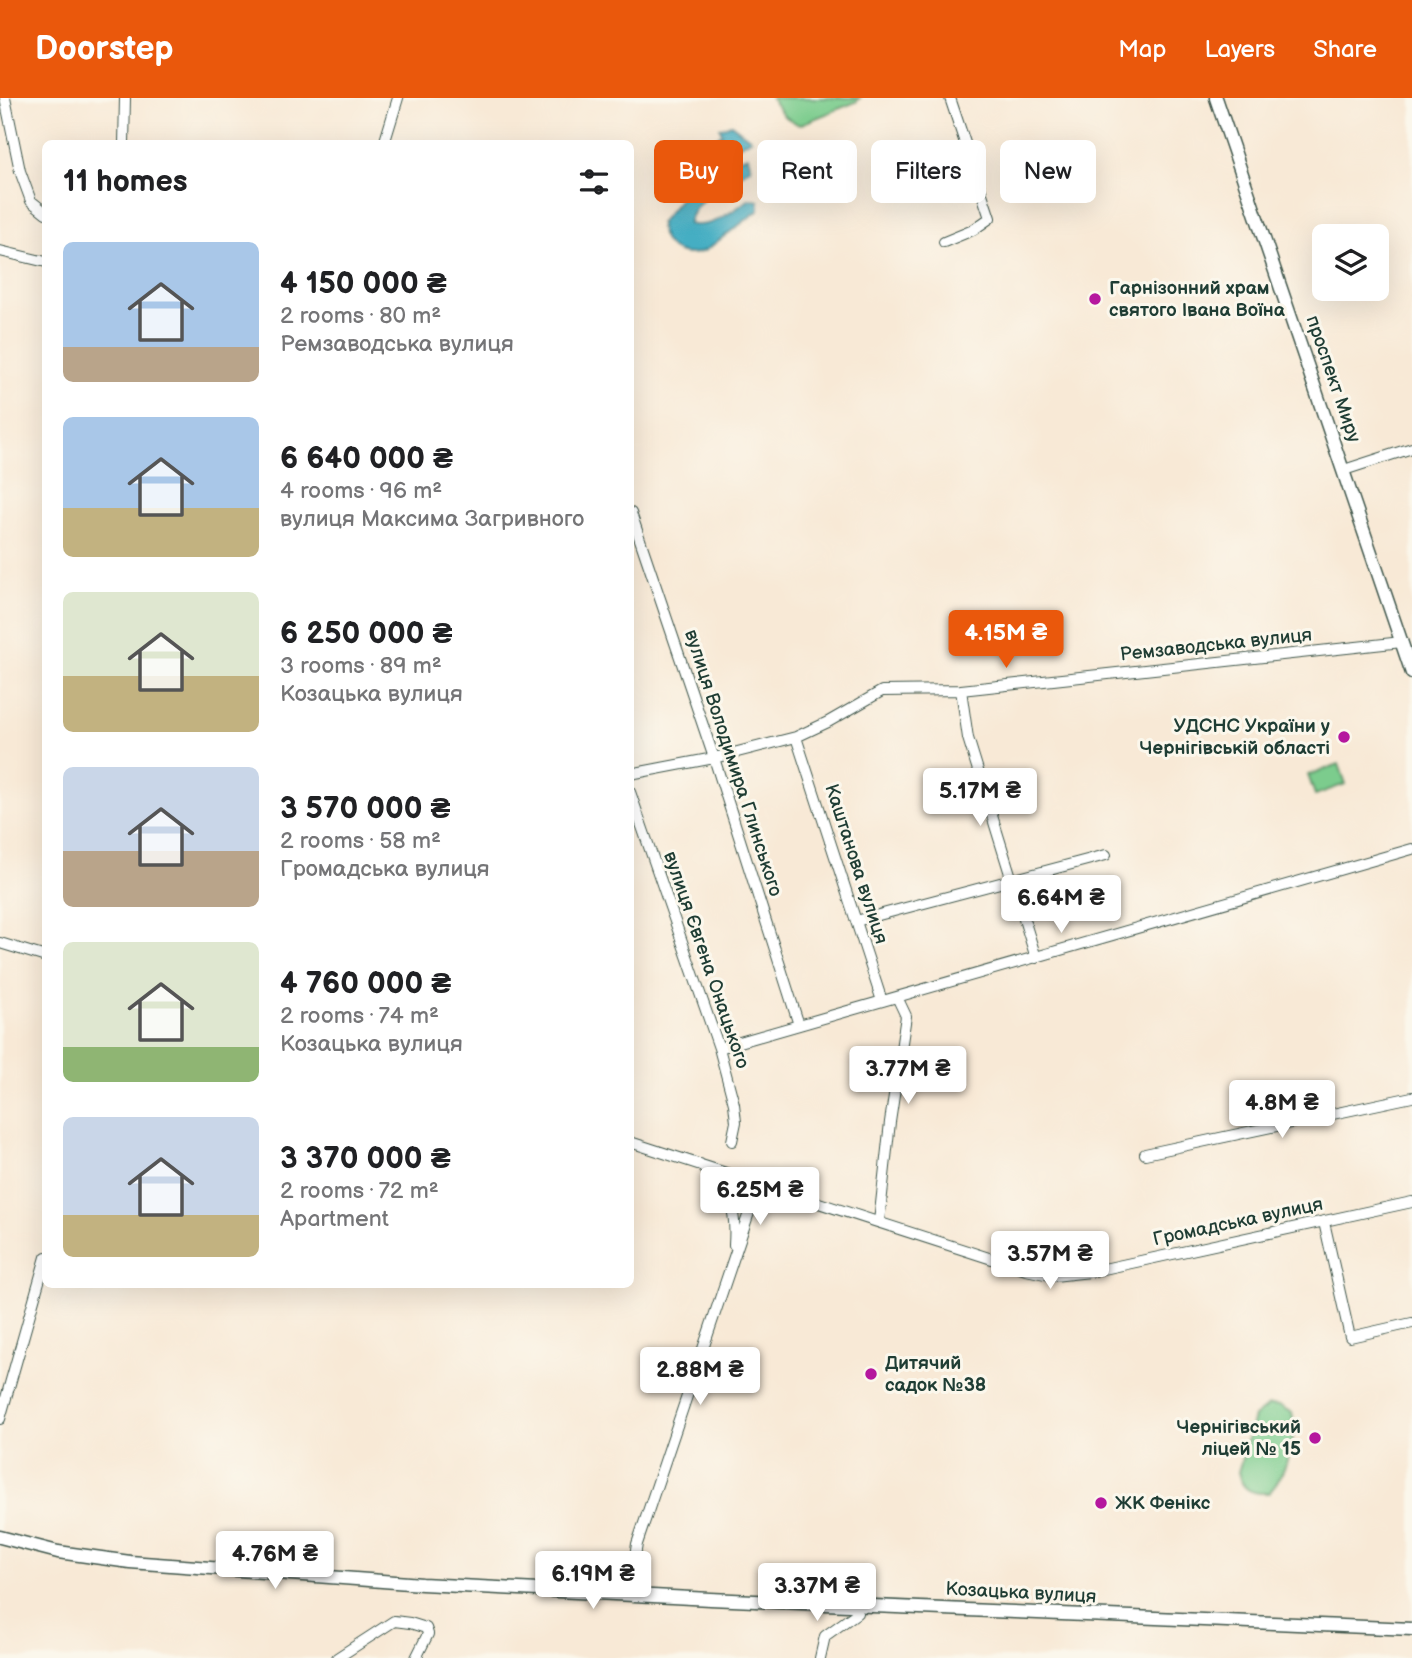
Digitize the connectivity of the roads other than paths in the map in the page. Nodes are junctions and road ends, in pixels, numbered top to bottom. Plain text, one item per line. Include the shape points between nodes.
1 (5, 98) edge
2 (125, 98) edge
3 (398, 98) edge
4 (950, 98) edge
5 (1216, 98) edge
6 (124, 140) edge
7 (385, 140) edge
8 (42, 210) edge
9 (944, 242) dead end
10 (0, 251) edge
11 (42, 261) edge
12 (1412, 448) edge
13 (1344, 470) junction
14 (634, 522) edge
15 (1402, 642) junction
16 (1412, 673) edge
17 (961, 690) junction
18 (796, 737) junction
19 (714, 758) junction
20 (634, 773) edge
21 (634, 804) edge
22 (1412, 849) edge
23 (1106, 855) dead end
24 (1013, 880) junction
25 (856, 921) junction
26 (0, 943) edge
27 (42, 956) edge
28 (1035, 958) junction
29 (897, 997) junction
30 (882, 1001) junction
31 (799, 1025) junction
32 (719, 1048) junction
33 (1412, 1097) edge
34 (732, 1141) dead end
35 (634, 1143) edge
36 (1145, 1154) dead end
37 (699, 1163) junction
38 (759, 1183) junction
39 (1412, 1202) edge
40 (879, 1222) junction
41 (1324, 1222) junction
42 (733, 1261) junction
43 (42, 1271) edge
44 (1412, 1323) edge
45 (0, 1419) edge
46 (0, 1537) edge
47 (629, 1595) junction
48 (858, 1605) junction
49 (1412, 1629) edge
50 (337, 1658) edge
51 (416, 1658) edge
52 (820, 1658) edge

1 - 8 street via 20,171 31,201
2 - 6 street
3 - 7 street
4 - 9 street via 990,218
5 - 13 main road, проспект Миру
10 - 11 street
12 - 13 street
13 - 15 main road, проспект Миру
14 - 19 street, вулиця Володимира Глинського
15 - 16 main road, проспект Миру
15 - 17 street, Ремзаводська вулиця
17 - 18 street, Ремзаводська вулиця via 882,691
17 - 24 street via 968,738
18 - 19 street, Ремзаводська вулиця
18 - 25 street, Каштанова вулиця
19 - 20 street, Ремзаводська вулиця
19 - 31 street, вулиця Володимира Глинського
21 - 32 street, вулиця Євгена Онацького
22 - 28 street
23 - 24 street
24 - 25 street
24 - 28 street
25 - 30 street, Каштанова вулиця
26 - 27 street
28 - 29 street
29 - 30 street
29 - 40 street via 906,1016
30 - 31 street
31 - 32 street
32 - 34 street, вулиця Євгена Онацького via 734,1104
33 - 36 street
35 - 37 street, Громадська вулиця
37 - 38 street, Громадська вулиця
37 - 42 street via 723,1189 735,1212
38 - 40 street, Громадська вулиця
38 - 42 street
39 - 41 street, Громадська вулиця
40 - 41 street, Громадська вулиця via 1054,1276
41 - 44 street via 1350,1337
42 - 47 street via 637,1544
43 - 45 street
46 - 47 main road, Козацька вулиця via 58,1552 209,1570
47 - 48 main road, Козацька вулиця
48 - 49 main road, Козацька вулиця
48 - 52 street via 856,1613 825,1636
50 - 51 street via 394,1621 426,1628 428,1634

